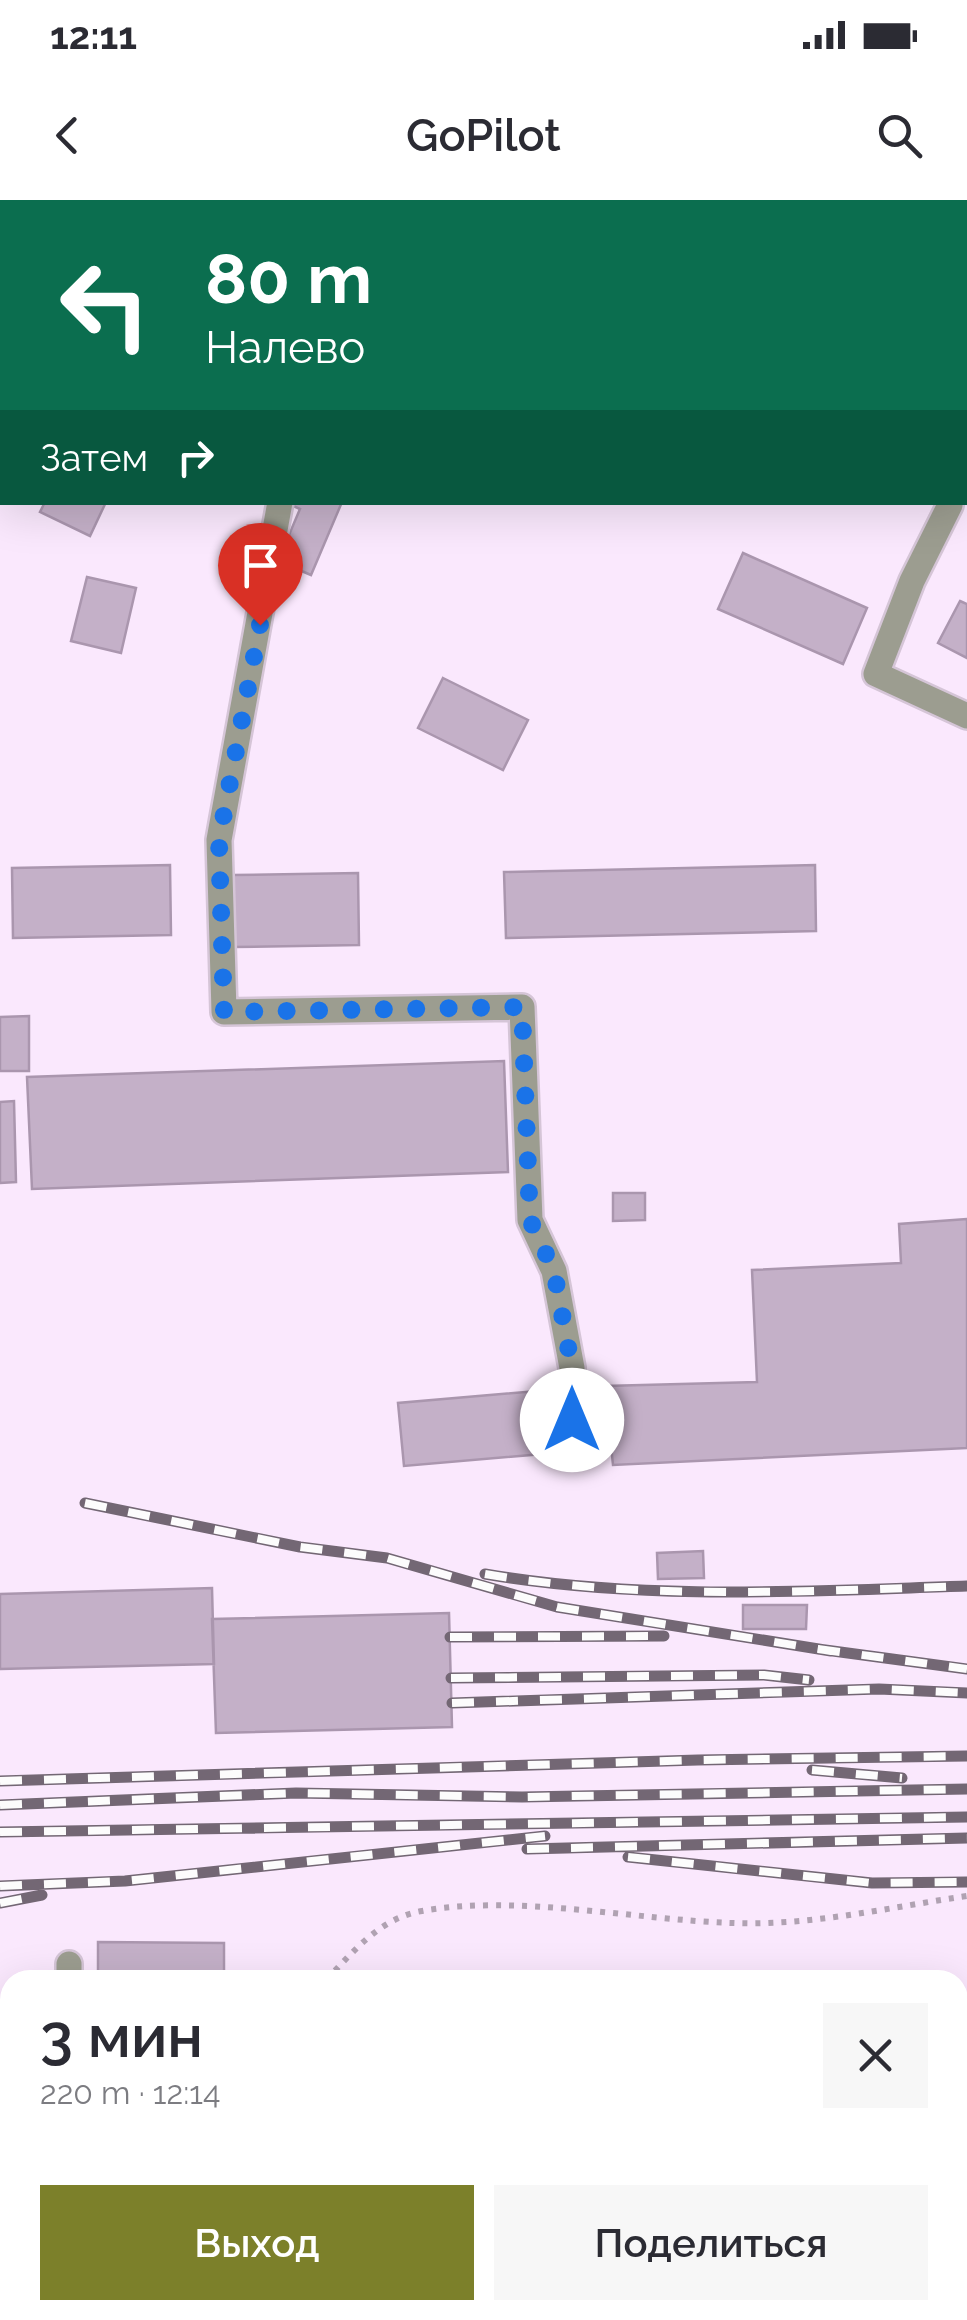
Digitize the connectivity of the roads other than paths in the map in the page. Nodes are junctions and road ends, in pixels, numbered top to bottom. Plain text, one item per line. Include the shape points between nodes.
1 (279, 505) edge
2 (954, 506) edge
3 (967, 716) edge
4 (572, 1420) dead end

1 - 4 lane via 219,840 224,1012 522,1007 530,1220 554,1271 572,1368
2 - 3 lane via 912,581 876,674

